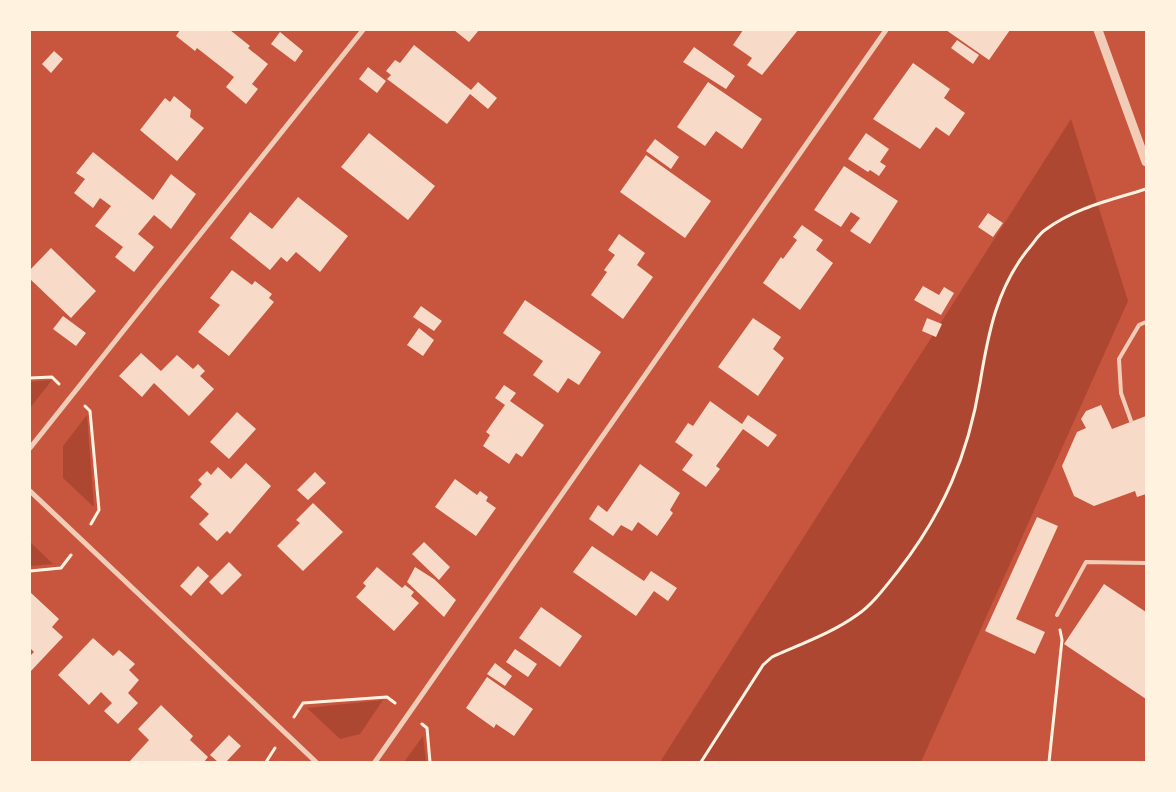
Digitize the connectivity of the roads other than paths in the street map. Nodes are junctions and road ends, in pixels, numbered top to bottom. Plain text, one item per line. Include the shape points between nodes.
1 (363, 30) edge
2 (886, 30) edge
3 (1098, 30) edge
4 (1146, 162) edge
5 (1146, 322) edge
6 (1131, 422) dead end
7 (30, 448) edge
8 (30, 491) edge
9 (1146, 563) edge
10 (1057, 615) road end
11 (316, 762) edge
12 (375, 762) edge

1 - 7 street
2 - 12 street
3 - 4 street
5 - 6 lane via 1139,325 1119,359 1121,393
8 - 11 street
9 - 10 lane via 1086,562

